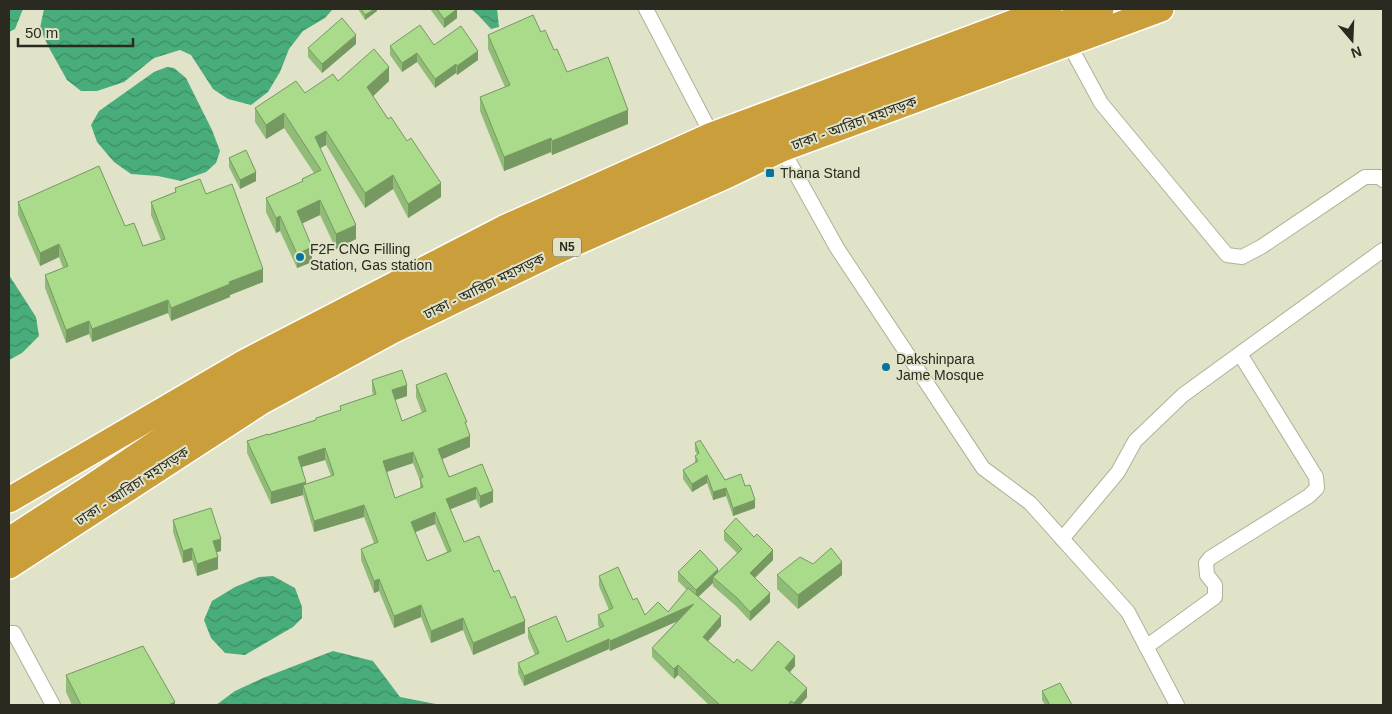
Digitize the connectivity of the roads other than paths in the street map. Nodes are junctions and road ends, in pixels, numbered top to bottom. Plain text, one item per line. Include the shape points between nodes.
1 (646, 9) edge
2 (1049, 9) edge
3 (1101, 9) edge
4 (1161, 9) edge
5 (1069, 44) junction
6 (712, 135) junction
7 (782, 149) junction
8 (1383, 180) edge
9 (1383, 250) edge
10 (1240, 354) junction
11 (9, 500) edge
12 (1062, 539) junction
13 (9, 540) edge
14 (10, 565) edge
15 (9, 633) edge
16 (1146, 647) junction
17 (53, 705) edge
18 (1177, 705) edge

1 - 6 street
2 - 6 highway
3 - 13 highway, N5 via 695,166 508,248 294,357 208,408
4 - 5 highway, ঢাকা - আরিচা মহাসড়ক / N5
5 - 7 highway, ঢাকা - আরিচা মহাসড়ক / N5
5 - 8 street via 1101,103 1227,254 1242,256 1261,247 1365,178 1380,177
6 - 11 highway via 504,228 254,357
7 - 12 street via 837,248 982,468 1030,503
7 - 14 highway, ঢাকা - আরিচা মহাসড়ক / N5 via 392,331 261,402
9 - 10 street
10 - 12 street via 1183,395 1135,442 1118,472
10 - 16 street via 1316,477 1317,488 1210,558 1206,563 1207,574 1215,586 1215,597
12 - 16 street via 1128,612
15 - 17 street via 14,633
16 - 18 street

